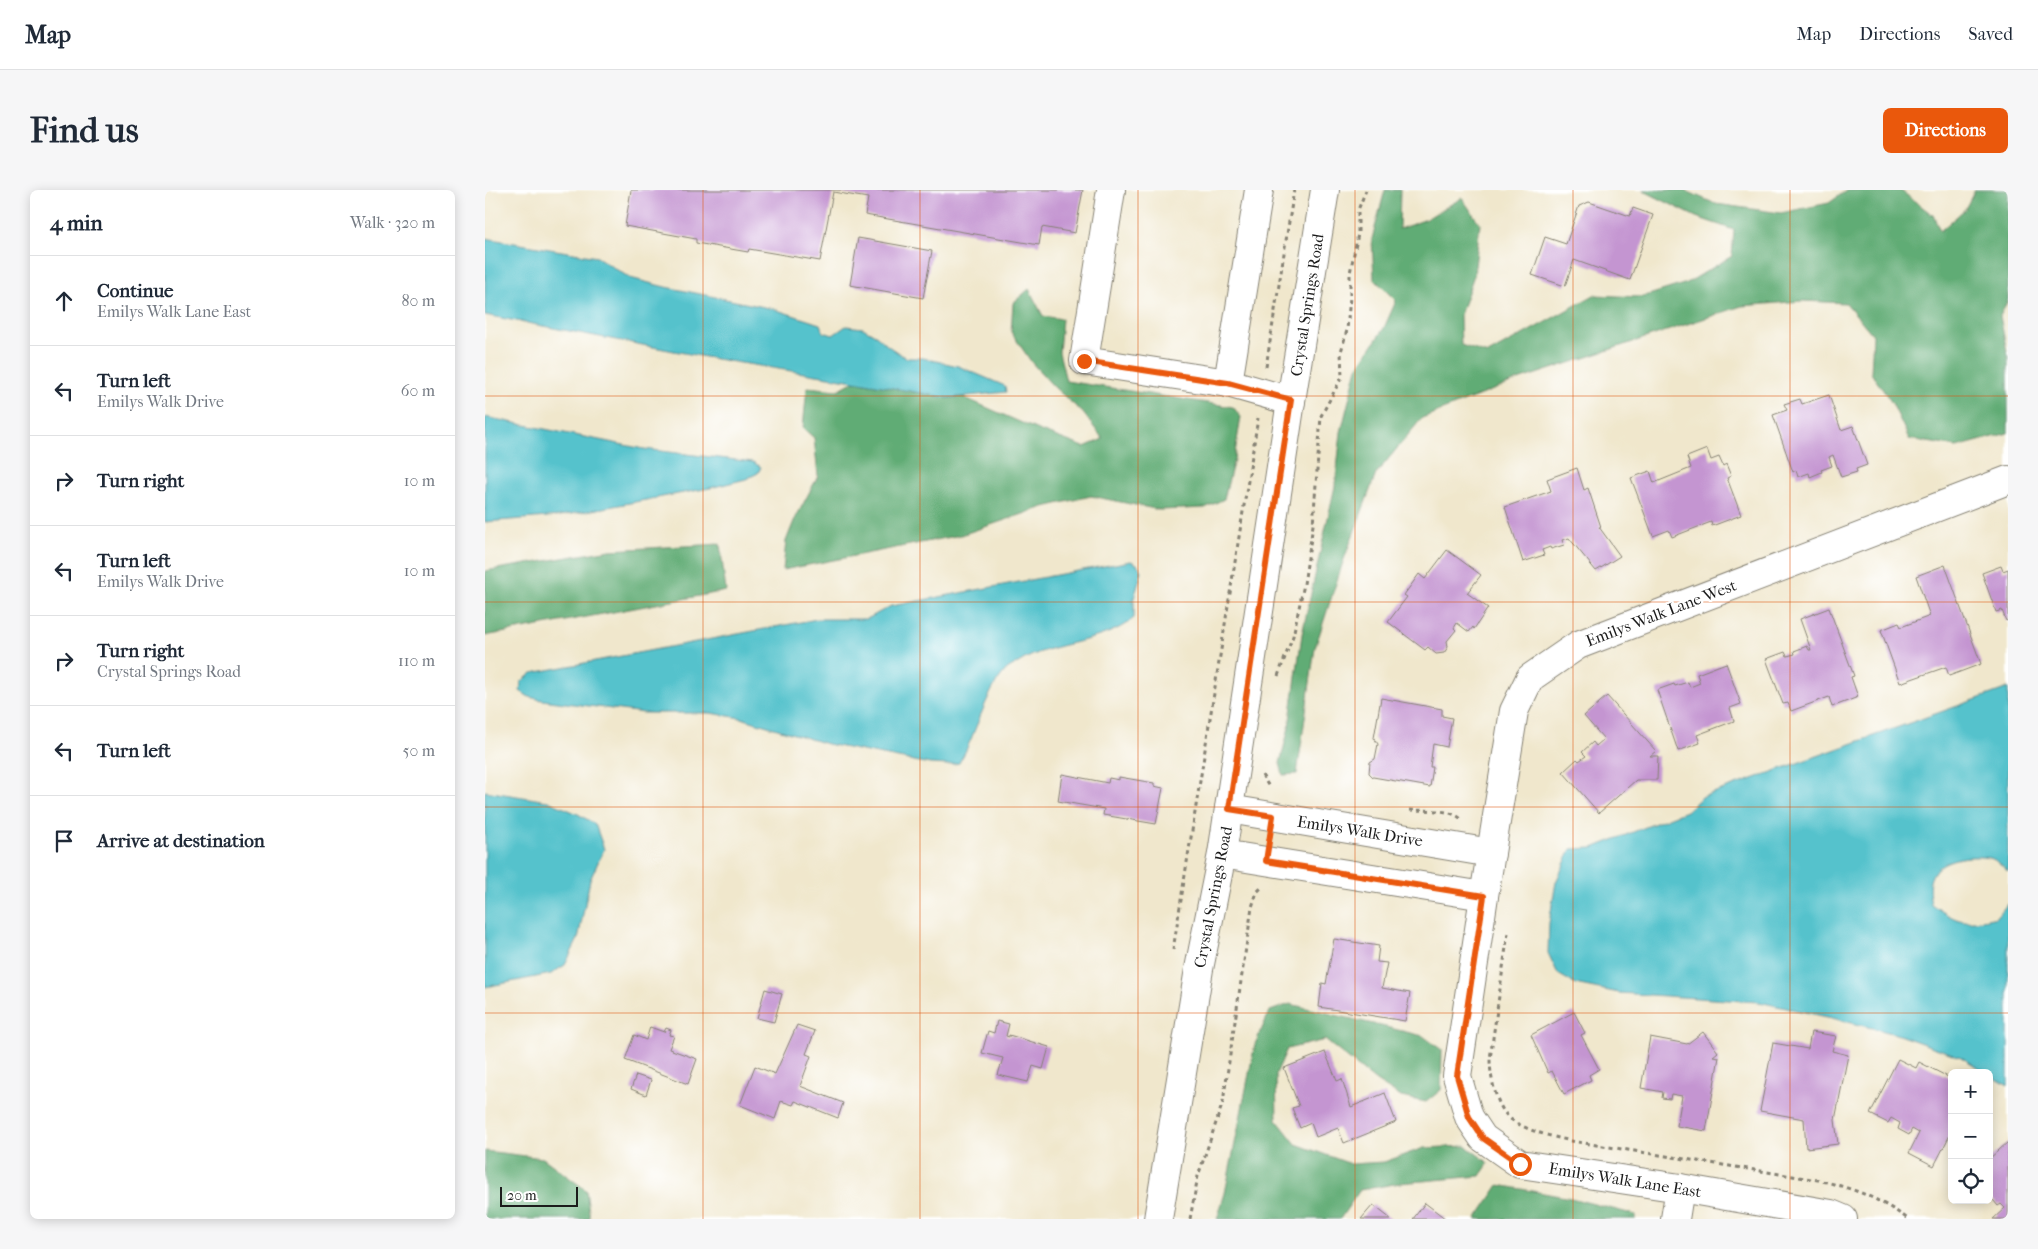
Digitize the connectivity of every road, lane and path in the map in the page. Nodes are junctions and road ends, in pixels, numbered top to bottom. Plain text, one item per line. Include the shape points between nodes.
1 (1111, 190) edge
2 (1259, 190) edge
3 (1295, 190) edge
4 (1325, 190) edge
5 (1366, 190) edge
6 (1228, 383) junction
7 (1262, 392) junction
8 (1291, 400) junction
9 (2008, 480) edge
10 (1277, 678) dead end
11 (1262, 768) dead end
12 (1229, 809) junction
13 (1273, 816) junction
14 (1491, 853) junction
15 (1222, 854) junction
16 (1266, 861) junction
17 (1484, 896) junction
18 (1509, 927) dead end
19 (1172, 956) dead end
20 (1679, 1188) junction
21 (1158, 1219) edge
22 (1190, 1219) edge
23 (1675, 1219) edge
24 (1843, 1219) edge
25 (1908, 1219) edge

1 - 6 street via 1084,361
2 - 6 street
3 - 7 path
4 - 8 street, Crystal Springs Road
5 - 10 path via 1358,210 1348,322 1341,352 1342,377 1321,416 1313,525 1293,636
6 - 7 street
7 - 8 street
7 - 19 path
8 - 12 street, Crystal Springs Road
9 - 14 street, Emilys Walk Lane West via 1578,645 1530,678 1514,711
11 - 13 path via 1262,778 1267,786 1277,789
12 - 13 street, Emilys Walk Drive
12 - 15 street, Crystal Springs Road
13 - 14 street, Emilys Walk Drive
14 - 17 street, Emilys Walk Lane West
15 - 16 street
15 - 21 street, Crystal Springs Road via 1199,969
16 - 17 street
16 - 22 path via 1263,884 1252,907 1223,1102 1198,1176
17 - 20 street, Emilys Walk Lane East via 1457,1076 1469,1117 1483,1138 1520,1164
18 - 25 path via 1490,1076 1499,1102 1511,1119 1537,1133 1571,1141 1848,1187 1880,1200
20 - 23 street
20 - 24 street, Emilys Walk Lane East via 1831,1214

